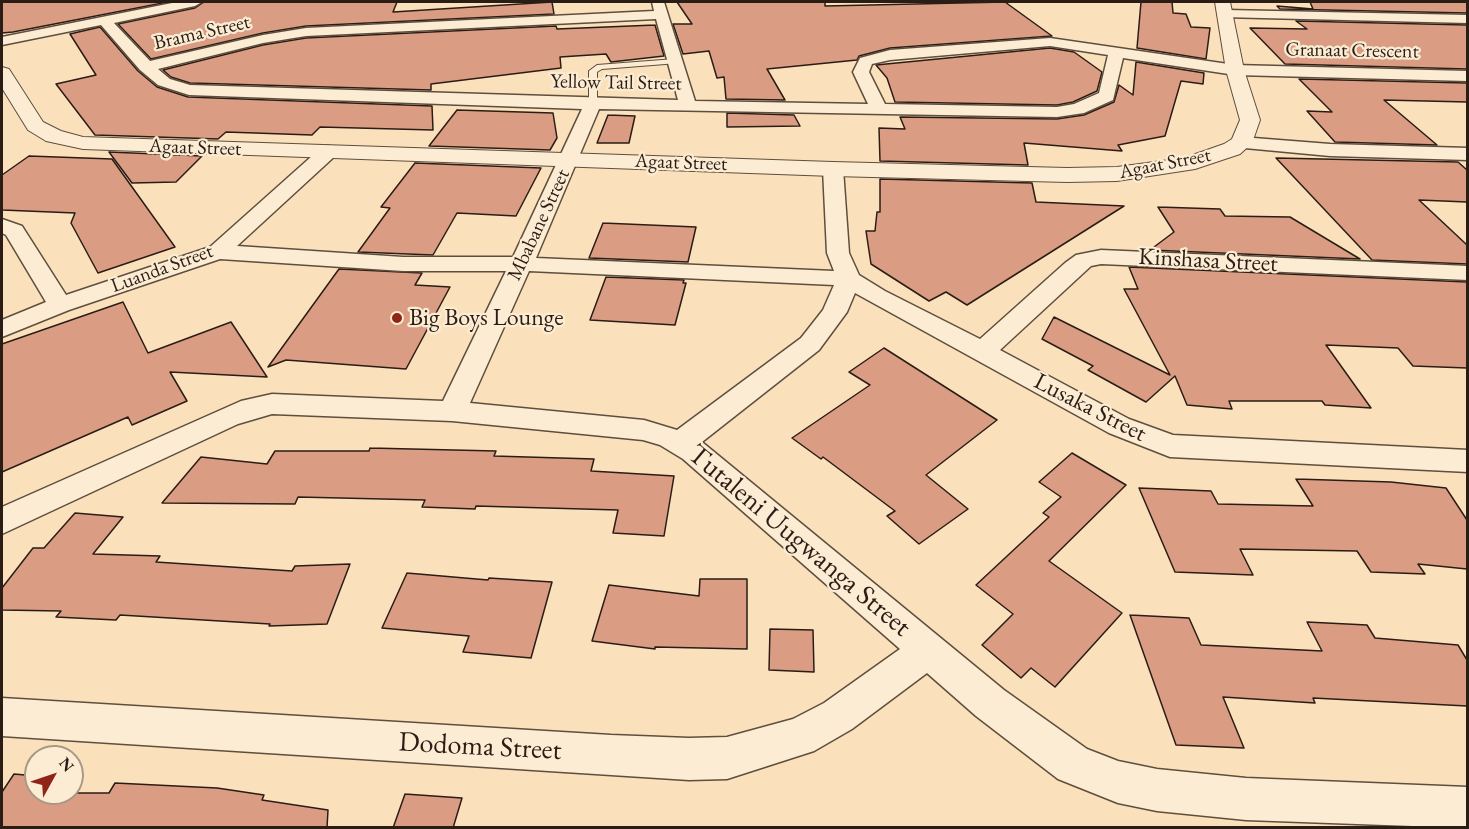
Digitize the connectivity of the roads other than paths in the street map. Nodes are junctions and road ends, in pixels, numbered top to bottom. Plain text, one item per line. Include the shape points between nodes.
1 (195, 2) edge
2 (1379, 2) edge
3 (660, 8) edge
4 (1224, 8) edge
5 (105, 15) junction
6 (1389, 18) junction
7 (1467, 19) edge
8 (2, 41) edge
9 (1116, 52) junction
10 (675, 61) junction
11 (146, 67) junction
12 (1235, 70) junction
13 (2, 73) edge
14 (1467, 76) edge
15 (593, 104) junction
16 (688, 105) junction
17 (879, 109) junction
18 (1240, 143) junction
19 (328, 152) junction
20 (1467, 154) edge
21 (570, 159) junction
22 (833, 169) junction
23 (2, 225) edge
24 (218, 252) junction
25 (521, 264) junction
26 (1467, 273) edge
27 (849, 279) junction
28 (60, 305) junction
29 (2, 328) edge
30 (983, 351) junction
31 (452, 411) junction
32 (680, 443) junction
33 (1466, 463) edge
34 (2, 521) edge
35 (929, 649) junction
36 (2, 717) edge
37 (1467, 808) edge

1 - 5 street
2 - 6 street
3 - 10 street
3 - 11 street, Brama Street via 306,32
4 - 6 street
4 - 12 street, Agaat Street
5 - 8 street
5 - 11 street, Yellow Tail Street
6 - 7 street
9 - 12 street, Granaat Crescent
9 - 17 street, Yellow Tail Street via 1107,96 1078,109
9 - 17 street, Granaat Crescent via 1050,42 890,55 866,61 861,72
10 - 15 lane via 600,67 593,71
10 - 16 street
11 - 15 street, Yellow Tail Street via 164,82 189,90
12 - 14 street, Granaat Crescent
12 - 18 street, Agaat Street via 1250,120
13 - 19 street, Agaat Street via 35,126 74,141
15 - 16 street, Yellow Tail Street
15 - 21 street, Mbabane Street
16 - 17 street, Yellow Tail Street
18 - 20 street
18 - 22 street, Agaat Street via 1187,164 1117,174
19 - 21 street, Agaat Street
19 - 24 street, Luanda Street
21 - 22 street, Agaat Street
21 - 25 street, Mbabane Street
22 - 27 street via 838,253
23 - 28 street via 14,231
24 - 25 street via 403,264
24 - 28 street, Luanda Street
25 - 27 street
25 - 31 street, Mbabane Street
26 - 30 street, Kinshasa Street via 1101,257 1084,260 1073,268
27 - 30 street, Lusaka Street
27 - 32 street via 835,312 810,344
28 - 29 street, Luanda Street
30 - 33 street, Lusaka Street via 1119,426 1170,446
31 - 32 street, Tutaleni Uugwanga Street via 644,430
31 - 34 street, Tutaleni Uugwanga Street via 272,404 251,408
32 - 35 street, Tutaleni Uugwanga Street via 715,467
35 - 36 street, Dodoma Street via 838,716 800,736 727,758 542,751
35 - 37 street, Tutaleni Uugwanga Street via 990,704 1073,764 1118,782 1156,790 1246,798

